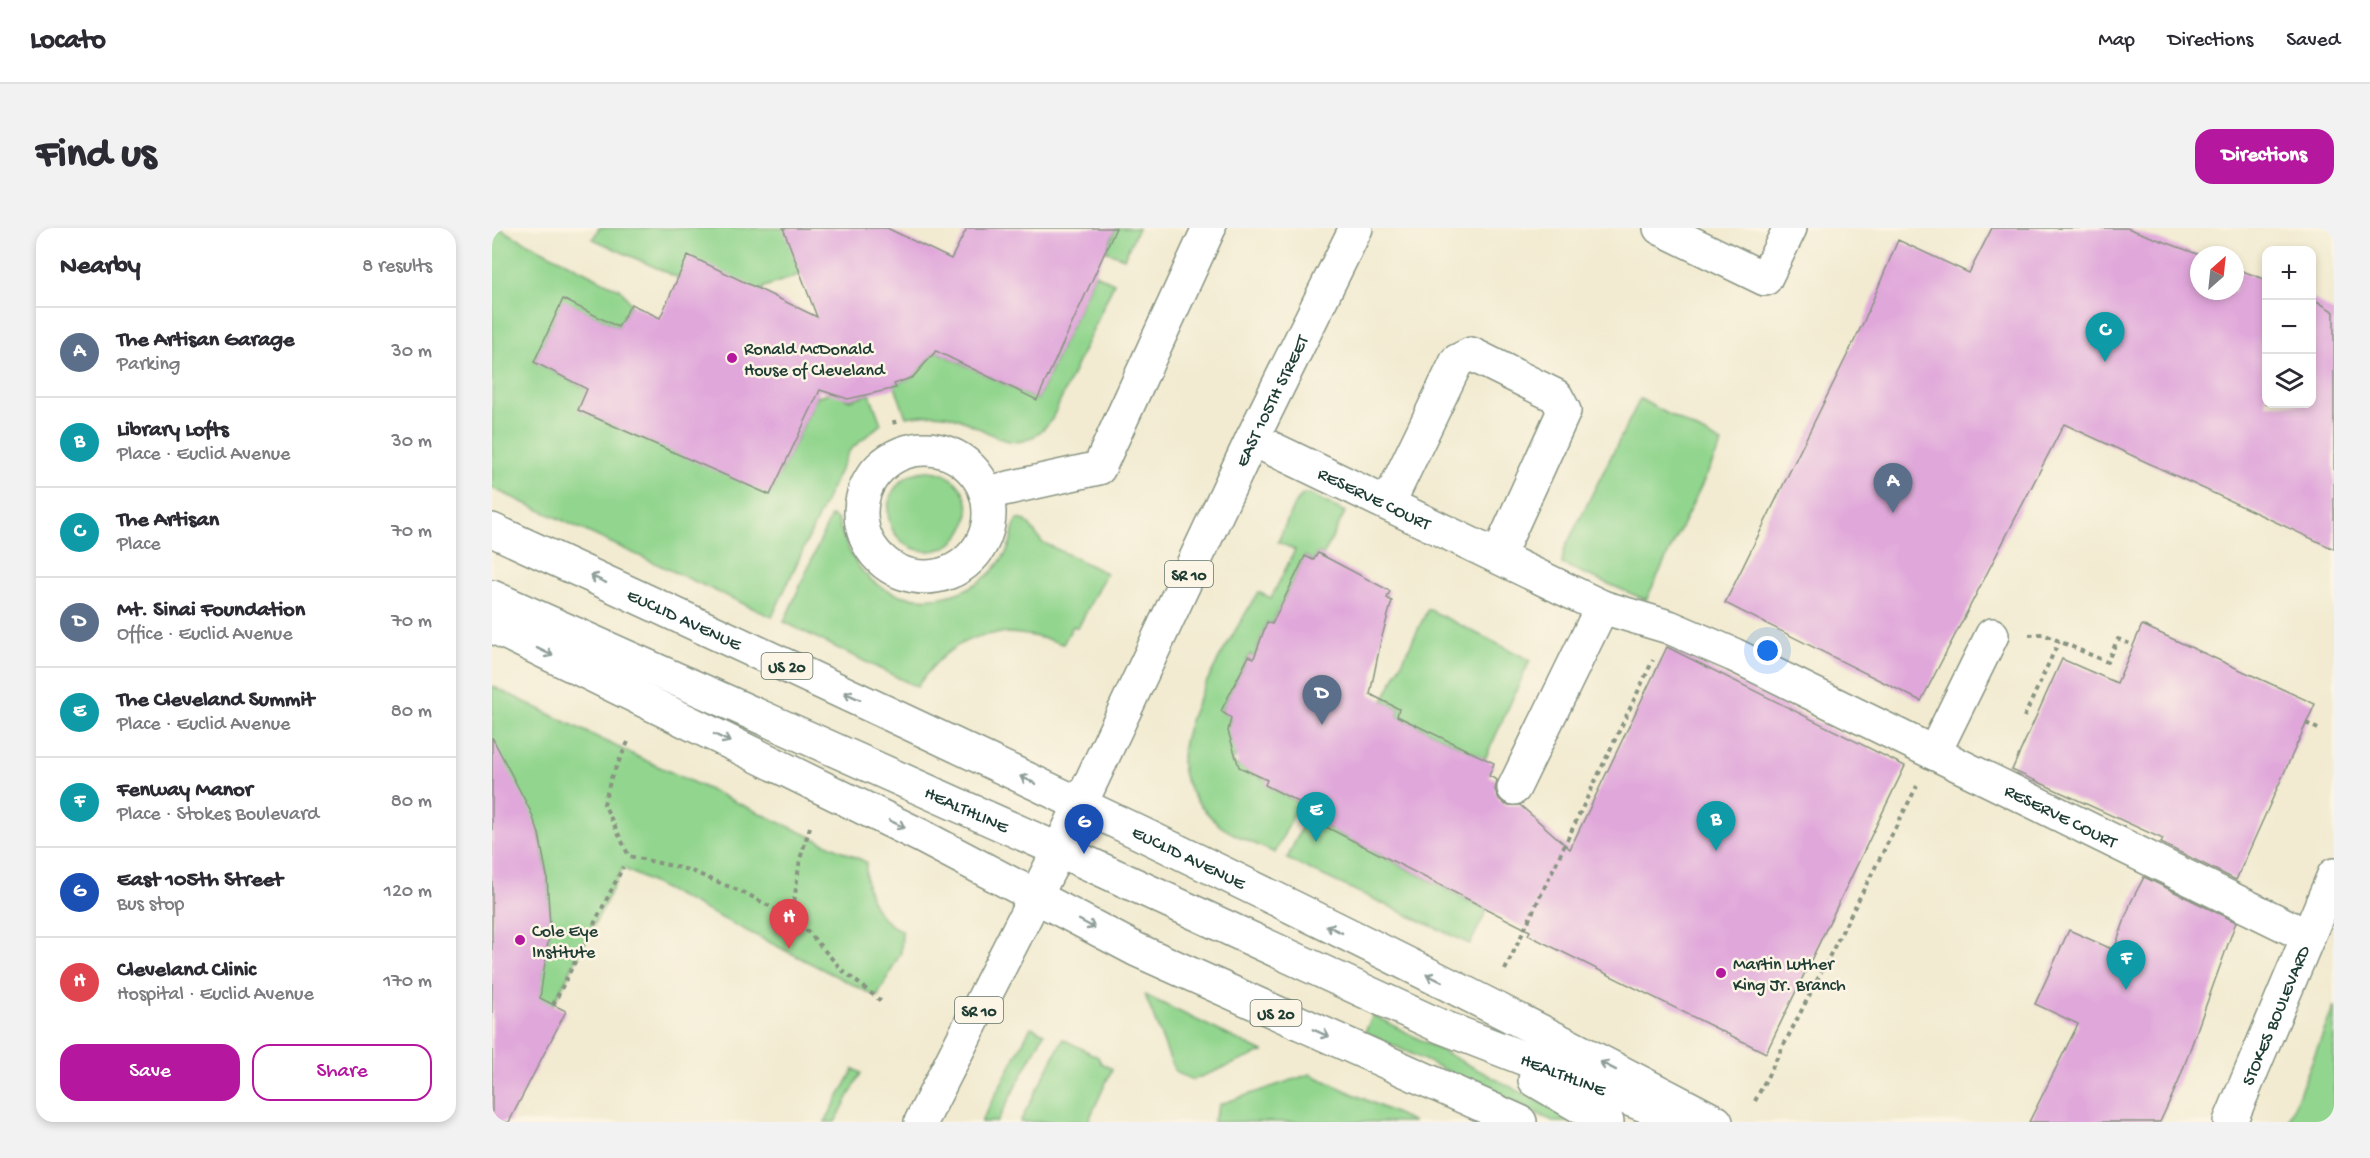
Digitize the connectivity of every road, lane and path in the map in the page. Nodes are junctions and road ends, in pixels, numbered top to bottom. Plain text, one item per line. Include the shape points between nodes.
1 (1209, 228) edge
2 (1356, 228) edge
3 (1660, 228) edge
4 (1790, 228) edge
5 (894, 420) dead end
6 (895, 426) dead end
7 (1252, 440) junction
8 (986, 493) dead end
9 (1388, 504) junction
10 (492, 530) edge
11 (1498, 556) junction
12 (492, 597) edge
13 (1602, 607) junction
14 (492, 626) edge
15 (1669, 627) junction
16 (1992, 635) dead end
17 (2024, 635) dead end
18 (2059, 641) junction
19 (2133, 645) dead end
20 (2024, 717) dead end
21 (2306, 723) dead end
22 (2322, 731) dead end
23 (628, 742) dead end
24 (1934, 753) junction
25 (1514, 788) dead end
26 (1080, 805) junction
27 (810, 827) dead end
28 (1059, 850) junction
29 (623, 867) dead end
30 (2334, 875) edge
31 (1036, 897) junction
32 (800, 923) junction
33 (2307, 936) junction
34 (1504, 970) dead end
35 (881, 1001) dead end
36 (553, 1005) dead end
37 (1440, 1026) junction
38 (1755, 1101) dead end
39 (921, 1122) edge
40 (1520, 1122) edge
41 (1608, 1122) edge
42 (1688, 1122) edge
43 (1716, 1122) edge
44 (2230, 1122) edge

1 - 8 main road via 1099,468
2 - 7 main road, EAST 105TH STREET / SR 10
3 - 4 main road via 1765,279
5 - 6 path
7 - 9 main road, RESERVE COURT
7 - 26 main road, EAST 105TH STREET / SR 10
9 - 11 main road, RESERVE COURT
9 - 11 main road via 1457,361 1471,354 1556,396 1564,411
26 -> 10 main road, EUCLID AVENUE / US 20
11 - 13 main road, RESERVE COURT
12 - 28 main road, HEALTHLINE
13 - 15 main road, RESERVE COURT
13 - 25 main road
14 -> 31 main road, US 20 via 911,831
15 - 24 main road, RESERVE COURT
15 - 34 path
16 - 24 main road
17 - 18 path via 2043,634
18 - 19 path via 2108,662 2118,639
18 - 20 path
21 - 22 path
23 - 32 path via 610,778 604,804 629,856 689,870 749,895
24 - 33 main road, RESERVE COURT
24 - 38 path
26 - 28 main road, EAST 105TH STREET / SR 10
43 -> 26 main road, EUCLID AVENUE / US 20 via 1470,995
27 - 32 path via 797,880 795,903
28 - 31 main road, EAST 105TH STREET / SR 10
28 - 37 main road, HEALTHLINE
29 - 36 path
30 - 33 main road, STOKES BOULEVARD
31 - 39 main road, EAST 105TH STREET / SR 10
31 -> 40 main road, US 20 via 1137,950
32 - 35 path via 842,970
33 - 44 main road, STOKES BOULEVARD
37 - 41 main road, HEALTHLINE
37 - 42 main road, HEALTHLINE

